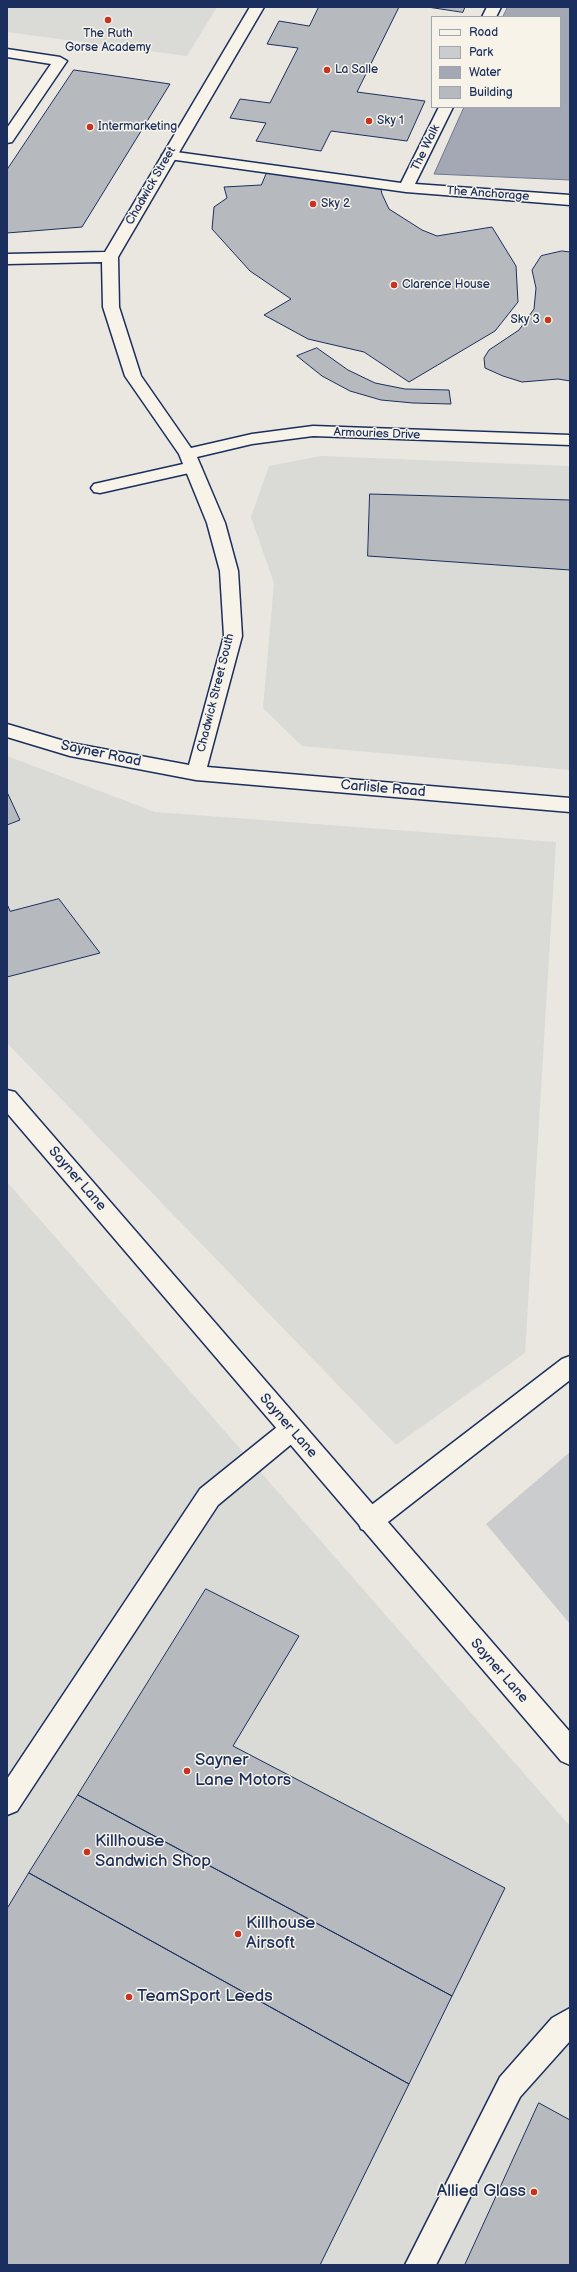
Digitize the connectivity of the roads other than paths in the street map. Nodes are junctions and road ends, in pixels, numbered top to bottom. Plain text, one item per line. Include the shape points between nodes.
1 (257, 7) edge
2 (494, 7) edge
3 (490, 16) edge
4 (7, 53) edge
5 (446, 108) edge
6 (7, 139) edge
7 (169, 155) junction
8 (406, 188) junction
9 (570, 200) edge
10 (110, 256) junction
11 (7, 259) edge
12 (570, 440) edge
13 (190, 460) junction
14 (100, 488) dead end
15 (7, 730) edge
16 (196, 773) junction
17 (570, 805) edge
18 (7, 1098) edge
19 (570, 1366) edge
20 (291, 1430) junction
21 (370, 1521) junction
22 (570, 1752) edge
23 (7, 1802) edge
24 (570, 2022) edge
25 (420, 2265) edge

1 - 7 street, Chadwick Street
2 - 3 street
4 - 6 street via 60,61
5 - 8 street, The Walk
7 - 8 street, The Anchorage
7 - 10 street, Chadwick Street
8 - 9 street, The Anchorage
10 - 11 street
10 - 13 street, Chadwick Street South via 111,308 133,376
12 - 13 street, Armouries Drive via 313,431 252,439
13 - 14 street, Armouries Drive
13 - 16 street, Chadwick Street South via 216,523 229,571 233,636
15 - 16 street, Sayner Road via 70,750
16 - 17 street, Carlisle Road
18 - 20 street, Sayner Lane
19 - 21 street
20 - 21 street, Sayner Lane
20 - 23 street via 209,1497
21 - 22 street, Sayner Lane
24 - 25 street via 510,2087

